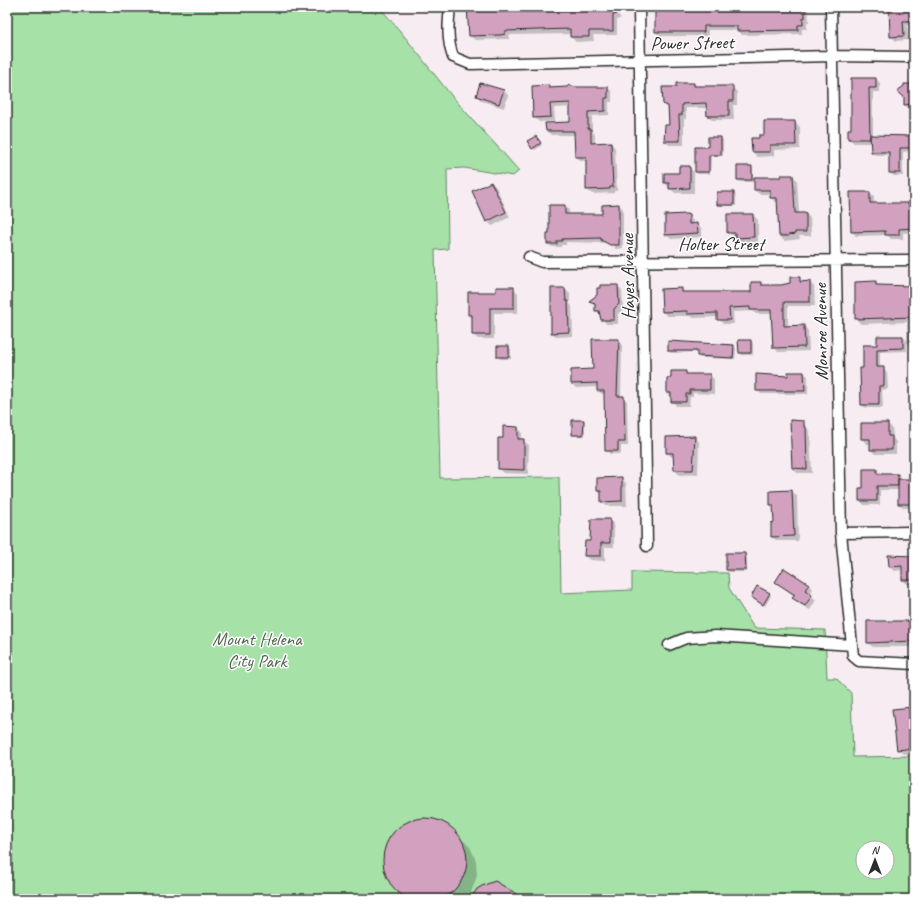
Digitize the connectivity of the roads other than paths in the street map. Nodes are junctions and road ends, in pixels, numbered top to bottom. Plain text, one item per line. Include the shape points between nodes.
1 (450, 7) edge
2 (639, 7) edge
3 (831, 7) edge
4 (832, 56) junction
5 (914, 57) edge
6 (640, 60) junction
7 (529, 258) dead end
8 (643, 260) junction
9 (835, 260) junction
10 (914, 260) edge
11 (914, 532) edge
12 (841, 533) junction
13 (647, 546) dead end
14 (669, 645) dead end
15 (852, 645) junction
16 (914, 664) edge

1 - 6 street, Power Street via 448,31 452,52 454,56 470,64
2 - 6 street, Hayes Avenue
3 - 4 street, Monroe Avenue
4 - 5 street, Power Street
4 - 6 street, Power Street
4 - 9 street, Monroe Avenue
6 - 8 street, Hayes Avenue
7 - 8 street, Holter Street via 542,262
8 - 9 street, Holter Street
8 - 13 street, Hayes Avenue
9 - 10 street, Holter Street
9 - 12 street, Monroe Avenue
11 - 12 street
12 - 15 street, Monroe Avenue
14 - 15 street via 686,638 716,636
15 - 16 street, Monroe Avenue via 853,656 859,661

